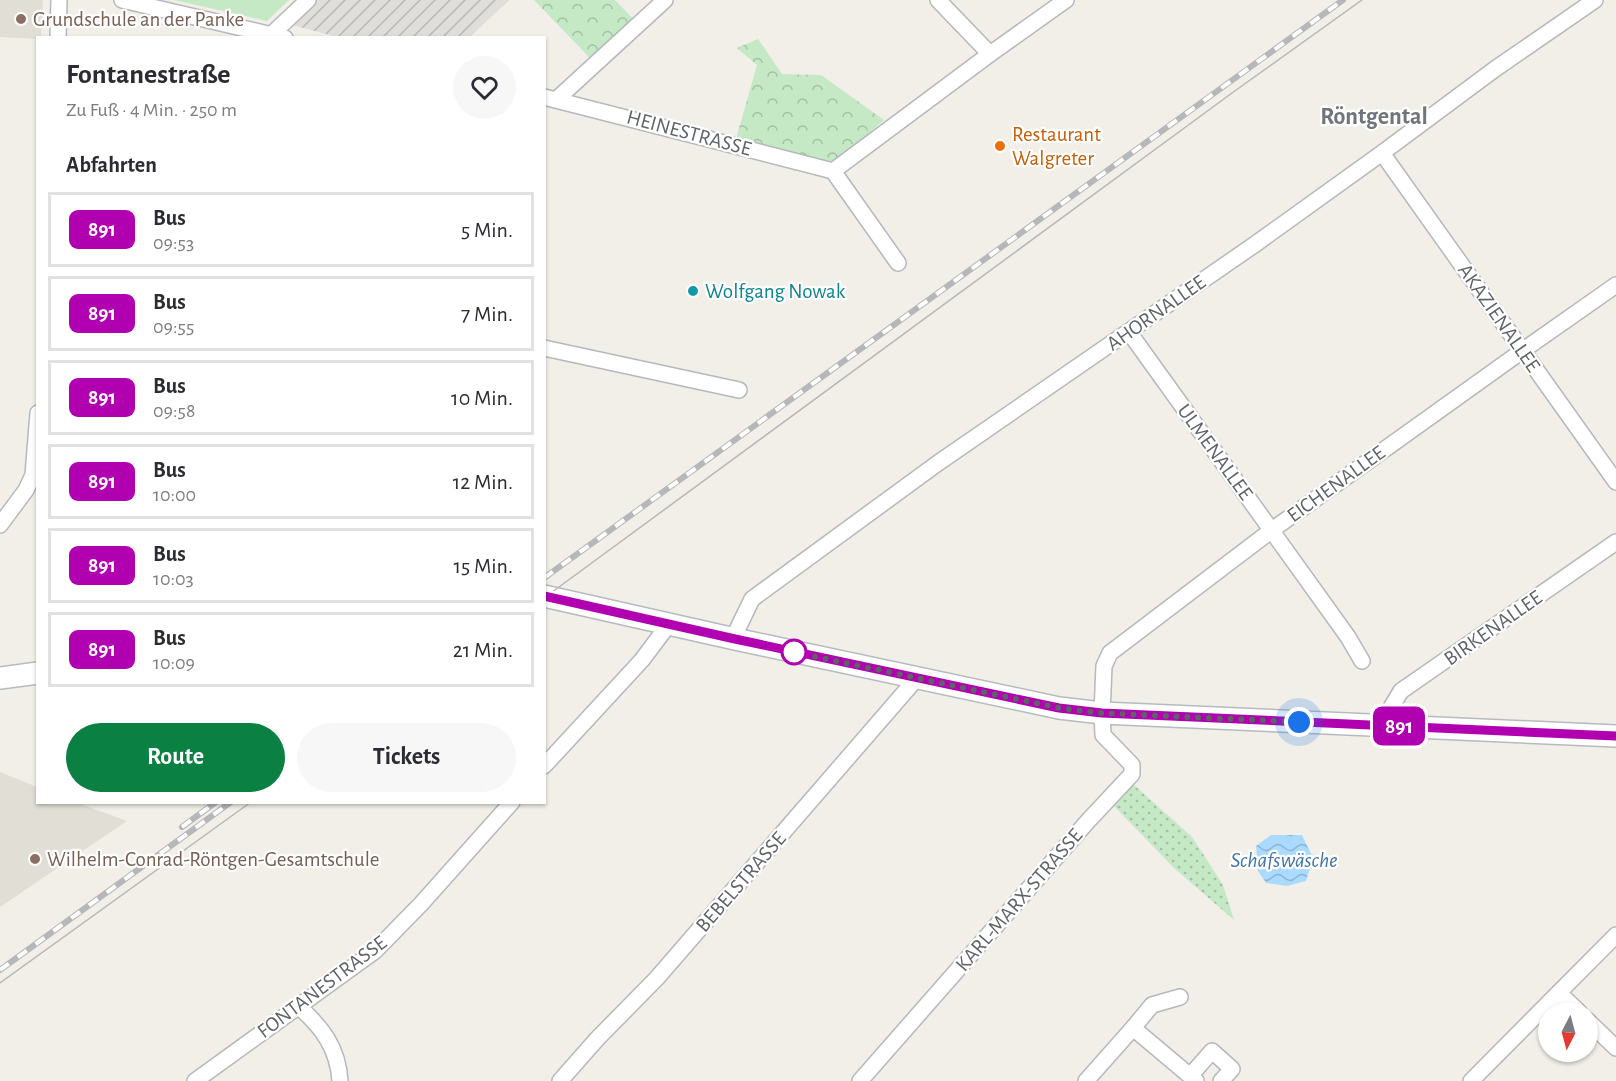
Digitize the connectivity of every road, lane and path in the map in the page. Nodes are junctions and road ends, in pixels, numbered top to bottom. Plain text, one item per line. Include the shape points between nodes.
1 (59, 0) edge
2 (122, 0) edge
3 (308, 0) edge
4 (665, 0) edge
5 (938, 0) edge
6 (1066, 0) edge
7 (1595, 0) edge
8 (58, 36) edge
9 (279, 36) edge
10 (990, 54) junction
11 (551, 98) edge
12 (1382, 153) junction
13 (833, 171) junction
14 (898, 263) dead end
15 (1616, 285) edge
16 (1129, 332) junction
17 (546, 348) edge
18 (1522, 351) junction
19 (739, 390) dead end
20 (36, 438) edge
21 (1616, 482) edge
22 (0, 525) edge
23 (1272, 530) junction
24 (1616, 542) edge
25 (546, 596) edge
26 (666, 623) junction
27 (735, 639) junction
28 (1362, 661) dead end
29 (36, 673) edge
30 (0, 678) edge
31 (917, 678) junction
32 (1102, 713) junction
33 (1384, 726) junction
34 (1616, 736) edge
35 (546, 764) edge
36 (510, 804) edge
37 (1616, 935) edge
38 (1559, 993) junction
39 (1180, 997) dead end
40 (1568, 1002) edge
41 (298, 1006) junction
42 (1133, 1028) junction
43 (1598, 1031) edge
44 (1616, 1048) edge
45 (1193, 1078) edge
46 (195, 1081) edge
47 (340, 1081) edge
48 (560, 1081) edge
49 (860, 1081) edge
50 (1086, 1081) edge
51 (1221, 1081) edge
52 (1471, 1081) edge

1 - 8 street
2 - 9 street
3 - 9 street
4 - 11 street
5 - 10 street
6 - 10 street
7 - 12 street, AHORNALLEE
10 - 13 street
11 - 13 street, HEINESTRASSE
12 - 16 street, AHORNALLEE
12 - 18 street, AKAZIENALLEE
13 - 14 street
15 - 18 street, EICHENALLEE
16 - 23 street, ULMENALLEE
16 - 27 street, AHORNALLEE via 938,463 752,599
17 - 19 street
18 - 21 street, AKAZIENALLEE
18 - 23 street, EICHENALLEE
20 - 22 street via 33,475
23 - 28 street, ULMENALLEE
23 - 32 street, EICHENALLEE via 1110,653 1104,666
24 - 33 street, BIRKENALLEE via 1401,691
25 - 26 street
26 - 27 street
26 - 35 street via 642,660
27 - 31 street
29 - 30 street
31 - 32 street via 1059,708
31 - 48 street, BEBELSTRASSE via 651,984
32 - 33 street
32 - 49 street, KARL-MARX-STRASSE via 1103,735 1132,765 1132,774
33 - 34 street
36 - 41 street, FONTANESTRASSE via 375,951
37 - 38 street
38 - 40 street
38 - 52 street
39 - 42 street via 1152,1005
41 - 46 street, FONTANESTRASSE
41 - 47 street via 335,1052
42 - 45 street
42 - 50 street
43 - 44 street
45 - 51 street via 1212,1051 1232,1069

